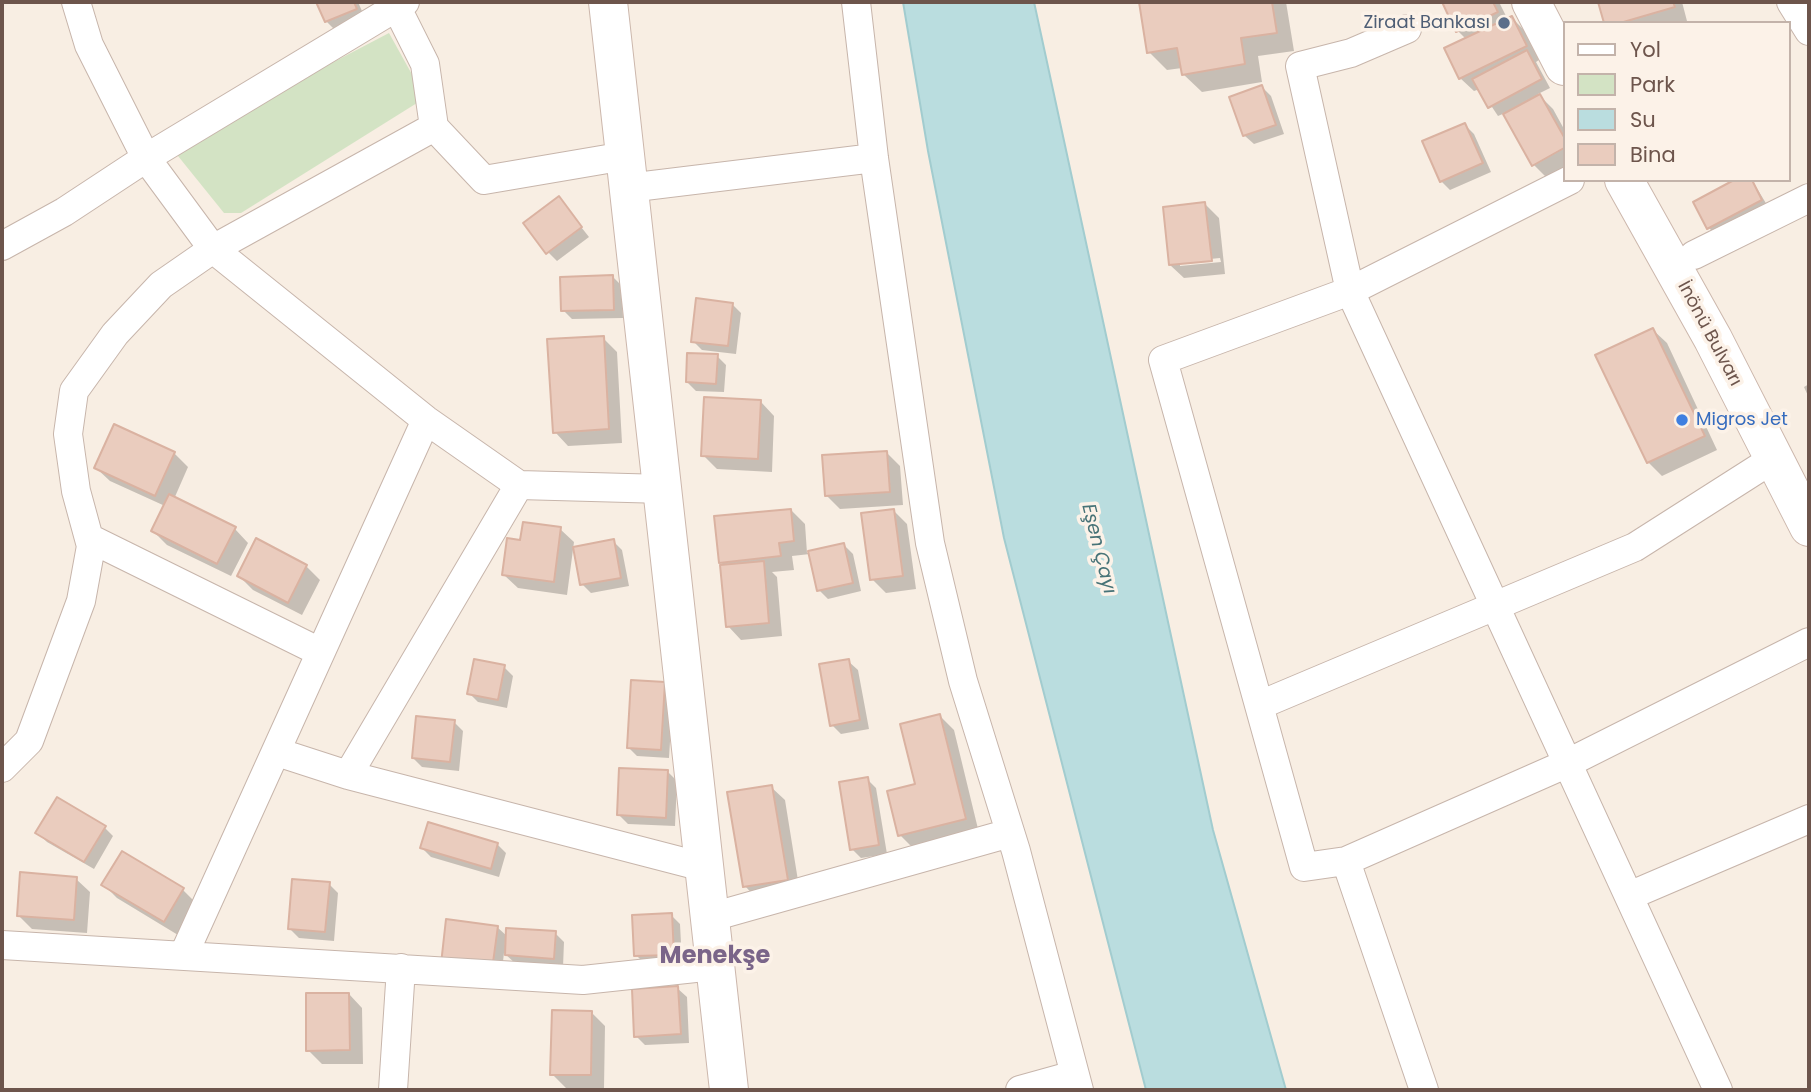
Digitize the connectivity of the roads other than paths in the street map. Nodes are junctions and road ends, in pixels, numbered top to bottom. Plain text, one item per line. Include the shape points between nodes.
1 (76, 2) edge
2 (608, 2) edge
3 (856, 2) edge
4 (1531, 2) edge
5 (1559, 2) edge
6 (1791, 2) edge
7 (399, 4) edge
8 (1569, 21) edge
9 (1407, 29) dead end
10 (1809, 32) edge
11 (1562, 62) edge
12 (434, 127) junction
13 (146, 158) junction
14 (874, 158) junction
15 (626, 172) junction
16 (1566, 182) edge
17 (1625, 182) edge
18 (1652, 182) edge
19 (1809, 198) edge
20 (2, 246) edge
21 (214, 249) junction
22 (1694, 255) junction
23 (1350, 291) junction
24 (426, 420) junction
25 (1773, 459) junction
26 (519, 485) junction
27 (664, 489) junction
28 (1806, 501) edge
29 (89, 538) junction
30 (1494, 606) junction
31 (1809, 642) edge
32 (320, 652) junction
33 (1260, 705) junction
34 (277, 752) junction
35 (1568, 763) junction
36 (2, 768) edge
37 (348, 775) junction
38 (1809, 819) edge
39 (1010, 833) junction
40 (1346, 861) junction
41 (702, 867) junction
42 (1629, 896) junction
43 (708, 918) junction
44 (2, 945) edge
45 (184, 954) junction
46 (714, 966) junction
47 (401, 968) junction
48 (1077, 1082) edge
49 (386, 1090) edge
50 (393, 1090) edge
51 (729, 1090) edge
52 (1020, 1090) edge
53 (1424, 1090) edge
54 (1718, 1090) edge

1 - 13 street via 89,45
2 - 15 street
3 - 14 street
4 - 11 street
5 - 8 street
6 - 10 street
7 - 12 street via 425,64
7 - 13 street
9 - 23 street via 1351,53 1300,66
12 - 15 street via 484,180
12 - 21 street
13 - 20 street
13 - 21 street
14 - 15 street
14 - 39 street via 930,543 963,681
15 - 27 street
16 - 23 street
17 - 25 street, İnönü Bulvarı via 1713,339
18 - 22 street, İnönü Bulvarı
19 - 22 street
21 - 24 street
21 - 29 street via 161,285 115,334 74,391 68,434
22 - 28 street, İnönü Bulvarı
23 - 30 street
23 - 33 street via 1163,360
24 - 26 street
24 - 32 street
25 - 28 street, İnönü Bulvarı
25 - 30 street via 1635,547
26 - 27 street
26 - 37 street
27 - 41 street
29 - 32 street
29 - 36 street via 81,600 51,687 29,741
30 - 33 street
30 - 35 street
31 - 35 street
32 - 34 street
33 - 40 street via 1304,867
34 - 37 street
34 - 45 street
35 - 40 street
35 - 42 street
37 - 41 street
38 - 42 street
39 - 43 street
39 - 48 street
40 - 53 street
41 - 43 street
42 - 54 street
43 - 46 street
44 - 45 street
45 - 47 street
46 - 47 street via 583,980
46 - 51 street
47 - 50 street
48 - 52 street
49 - 50 street

